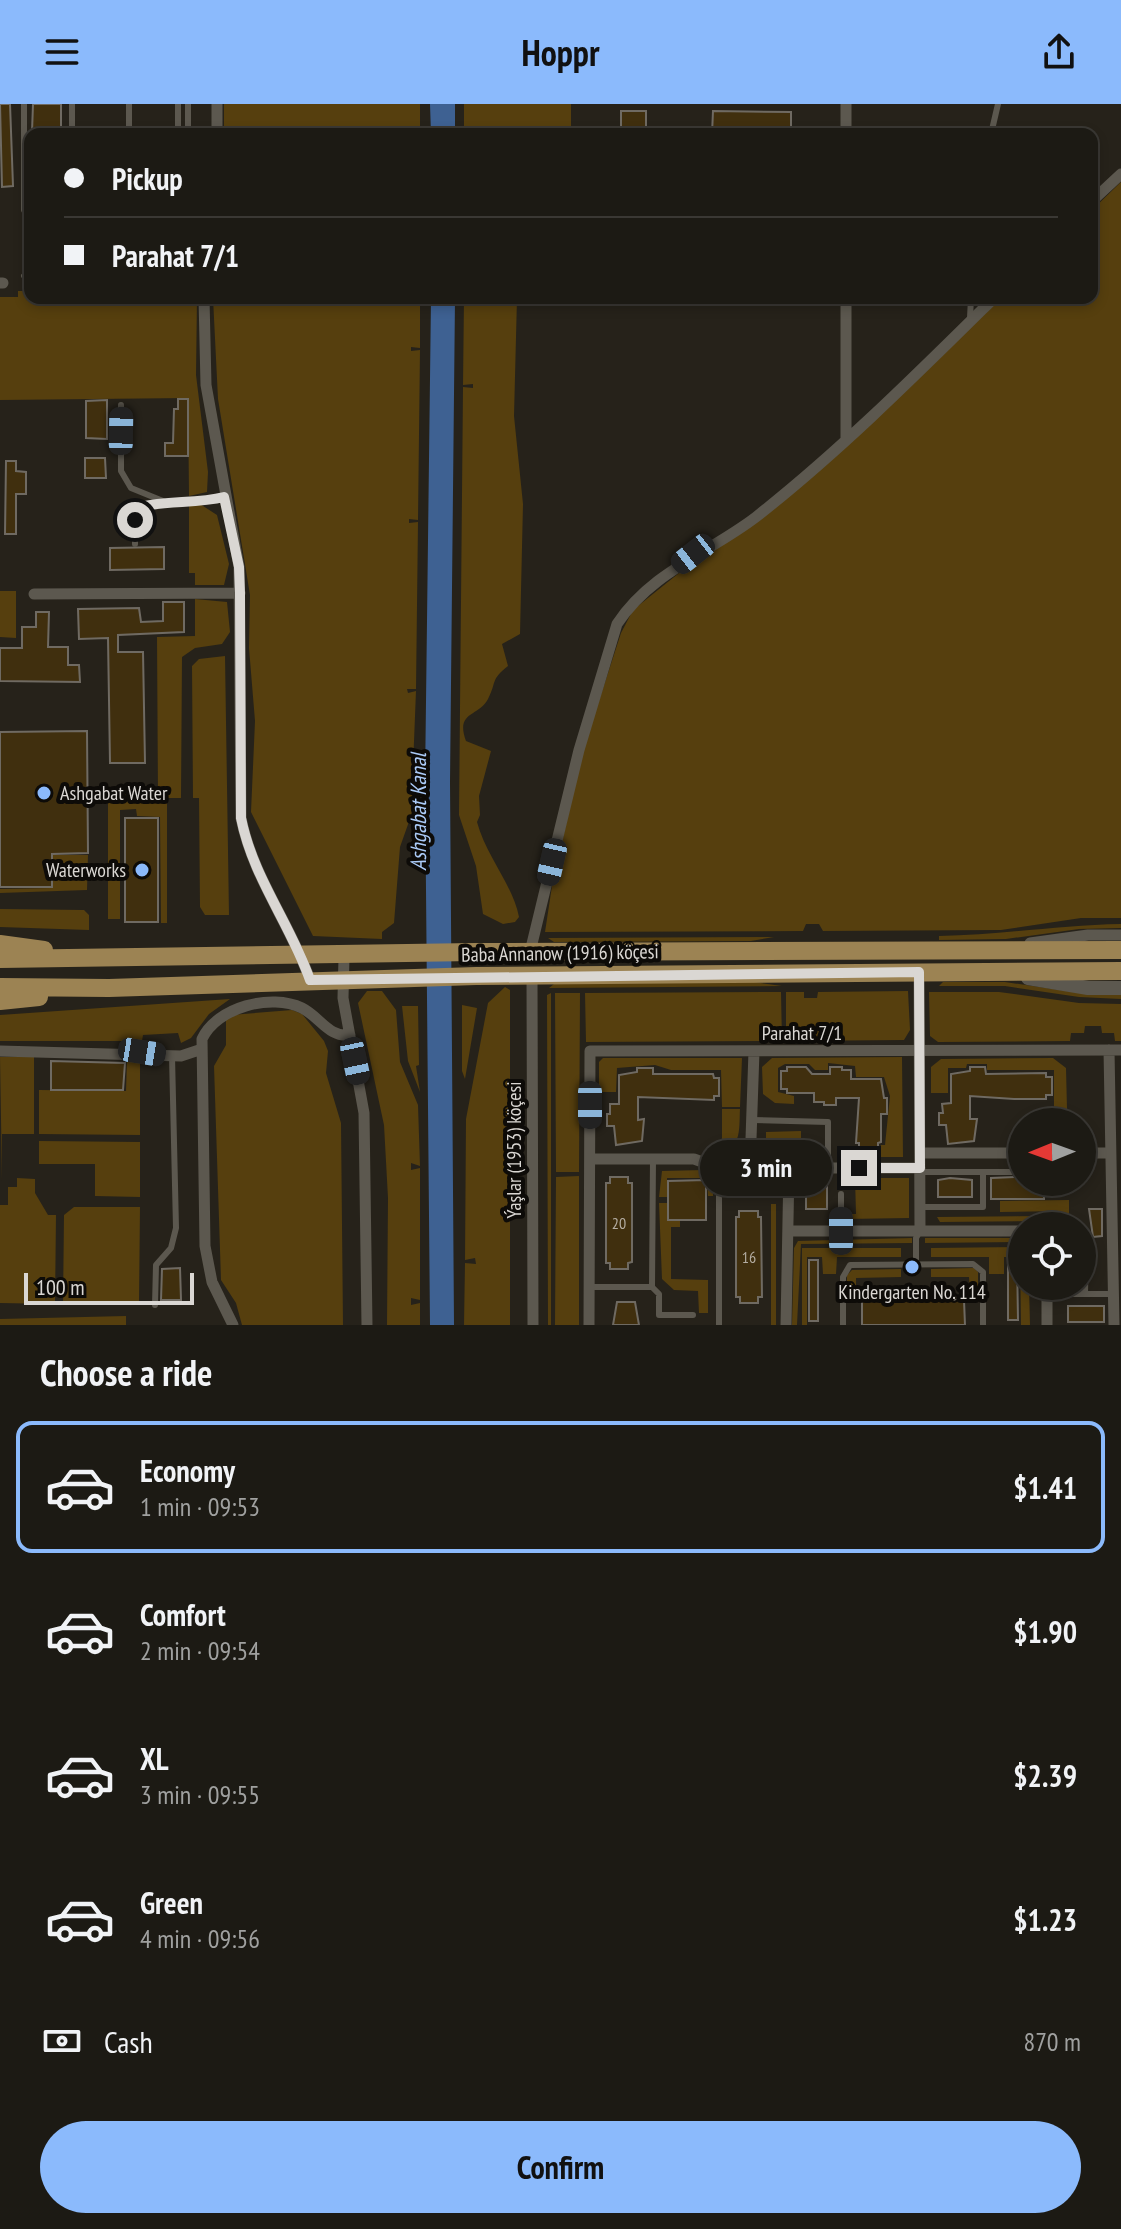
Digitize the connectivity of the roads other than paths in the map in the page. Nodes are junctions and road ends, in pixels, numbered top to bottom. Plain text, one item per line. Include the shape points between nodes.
1 (24, 104) edge
2 (72, 104) edge
3 (129, 104) edge
4 (178, 104) edge
5 (188, 104) edge
6 (217, 104) edge
7 (846, 104) edge
8 (998, 104) edge
9 (24, 128) edge
10 (24, 128) edge
11 (72, 128) edge
12 (129, 128) edge
13 (178, 128) edge
14 (188, 128) edge
15 (217, 128) edge
16 (846, 128) edge
17 (992, 128) edge
18 (1121, 174) edge
19 (1098, 195) edge
20 (24, 210) edge
21 (204, 304) edge
22 (846, 304) edge
23 (970, 304) edge
24 (988, 304) edge
25 (969, 322) junction
26 (121, 405) dead end
27 (846, 438) junction
28 (138, 490) junction
29 (224, 497) junction
30 (163, 501) junction
31 (140, 507) junction
32 (135, 544) dead end
33 (240, 593) junction
34 (34, 594) dead end
35 (1121, 935) edge
36 (0, 944) edge
37 (988, 949) junction
38 (1121, 950) edge
39 (530, 952) junction
40 (302, 957) junction
41 (344, 957) junction
42 (98, 958) junction
43 (0, 959) edge
44 (988, 971) junction
45 (1121, 971) edge
46 (919, 972) junction
47 (532, 975) junction
48 (345, 979) junction
49 (310, 980) junction
50 (0, 987) edge
51 (109, 988) junction
52 (1121, 988) edge
53 (0, 1001) edge
54 (350, 1035) junction
55 (199, 1050) junction
56 (919, 1050) junction
57 (1115, 1050) edge
58 (0, 1051) edge
59 (754, 1051) junction
60 (172, 1055) junction
61 (1115, 1117) edge
62 (752, 1120) junction
63 (920, 1153) junction
64 (1008, 1153) edge
65 (1096, 1153) edge
66 (1110, 1153) junction
67 (590, 1159) junction
68 (653, 1159) junction
69 (719, 1168) junction
70 (750, 1168) junction
71 (789, 1168) junction
72 (828, 1168) junction
73 (920, 1170) junction
74 (983, 1172) junction
75 (1008, 1172) edge
76 (1118, 1175) edge
77 (841, 1194) dead end
78 (920, 1207) junction
79 (789, 1231) junction
80 (841, 1231) junction
81 (920, 1231) junction
82 (1008, 1231) edge
83 (916, 1264) junction
84 (589, 1287) junction
85 (652, 1287) junction
86 (1096, 1294) edge
87 (1114, 1294) junction
88 (1047, 1300) edge
89 (155, 1305) dead end
90 (693, 1315) dead end
91 (233, 1325) edge
92 (367, 1325) edge
93 (533, 1325) edge
94 (589, 1325) edge
95 (719, 1325) edge
96 (786, 1325) edge
97 (843, 1325) edge
98 (983, 1325) edge
99 (1047, 1325) edge
100 (1114, 1325) edge

1 - 10 lane
2 - 11 lane
3 - 12 lane
4 - 13 lane
5 - 14 lane
6 - 15 street
7 - 16 street
8 - 17 lane
9 - 20 lane
18 - 19 street
21 - 29 street via 206,385
22 - 27 street
23 - 25 lane
24 - 25 street
25 - 27 street
26 - 28 lane via 121,471 126,483
27 - 39 street via 753,519 693,554 628,606 617,624 579,750
28 - 30 lane
28 - 31 lane
29 - 30 lane
29 - 33 street
30 - 31 lane
31 - 32 lane
33 - 34 street
33 - 40 street via 241,818 258,876
35 - 37 street, Baba Annanow (1916) köçesi
36 - 42 main road
37 - 38 main road, Baba Annanow (1916) köçesi
37 - 39 main road, Baba Annanow (1916) köçesi
39 - 41 main road, Baba Annanow (1916) köçesi
40 - 41 main road, Baba Annanow (1916) köçesi
40 - 42 main road, Baba Annanow (1916) köçesi
40 - 49 street
41 - 48 street
42 - 43 main road, Baba Annanow (1916) köçesi
44 - 45 main road, Baba Annanow (1916) köçesi
44 - 46 main road, Baba Annanow (1916) köçesi
44 - 52 street via 1088,988
46 - 47 main road, Baba Annanow (1916) köçesi
46 - 56 street
47 - 48 main road, Baba Annanow (1916) köçesi
47 - 93 street, Ýaşlar (1953) köçesi
48 - 49 main road, Baba Annanow (1916) köçesi
48 - 54 street
49 - 51 main road, Baba Annanow (1916) köçesi
50 - 51 main road, Baba Annanow (1916) köçesi
51 - 53 main road
54 - 55 street via 335,1034 293,1005 237,1007 206,1030
54 - 92 street via 365,1127
55 - 60 street
55 - 91 street via 205,1246 212,1282
56 - 57 street, Parahat 7/1
56 - 59 street, Parahat 7/1
56 - 63 street
57 - 61 street
58 - 60 street
59 - 62 street
59 - 67 street, Parahat 7/1 via 590,1051
60 - 89 lane via 176,1228 171,1248 156,1265
61 - 66 street
62 - 70 street
62 - 72 lane via 828,1122
63 - 64 street
63 - 73 street
65 - 66 street
66 - 76 street
67 - 68 street
67 - 84 street, Parahat 7/1
68 - 69 street via 694,1159
68 - 85 lane
69 - 70 street
69 - 95 lane
70 - 71 street
71 - 72 street
71 - 79 street
72 - 73 street
73 - 74 lane
73 - 78 street
74 - 75 lane
74 - 78 lane via 983,1207
76 - 87 street
77 - 80 lane
78 - 81 street
79 - 80 street
79 - 96 street
80 - 81 street
81 - 82 street
81 - 83 lane
83 - 97 lane via 847,1268
83 - 98 lane via 977,1265 983,1272
84 - 85 lane
84 - 94 street, Parahat 7/1
85 - 90 lane via 659,1294 659,1315
86 - 87 lane
87 - 100 street
88 - 99 street

